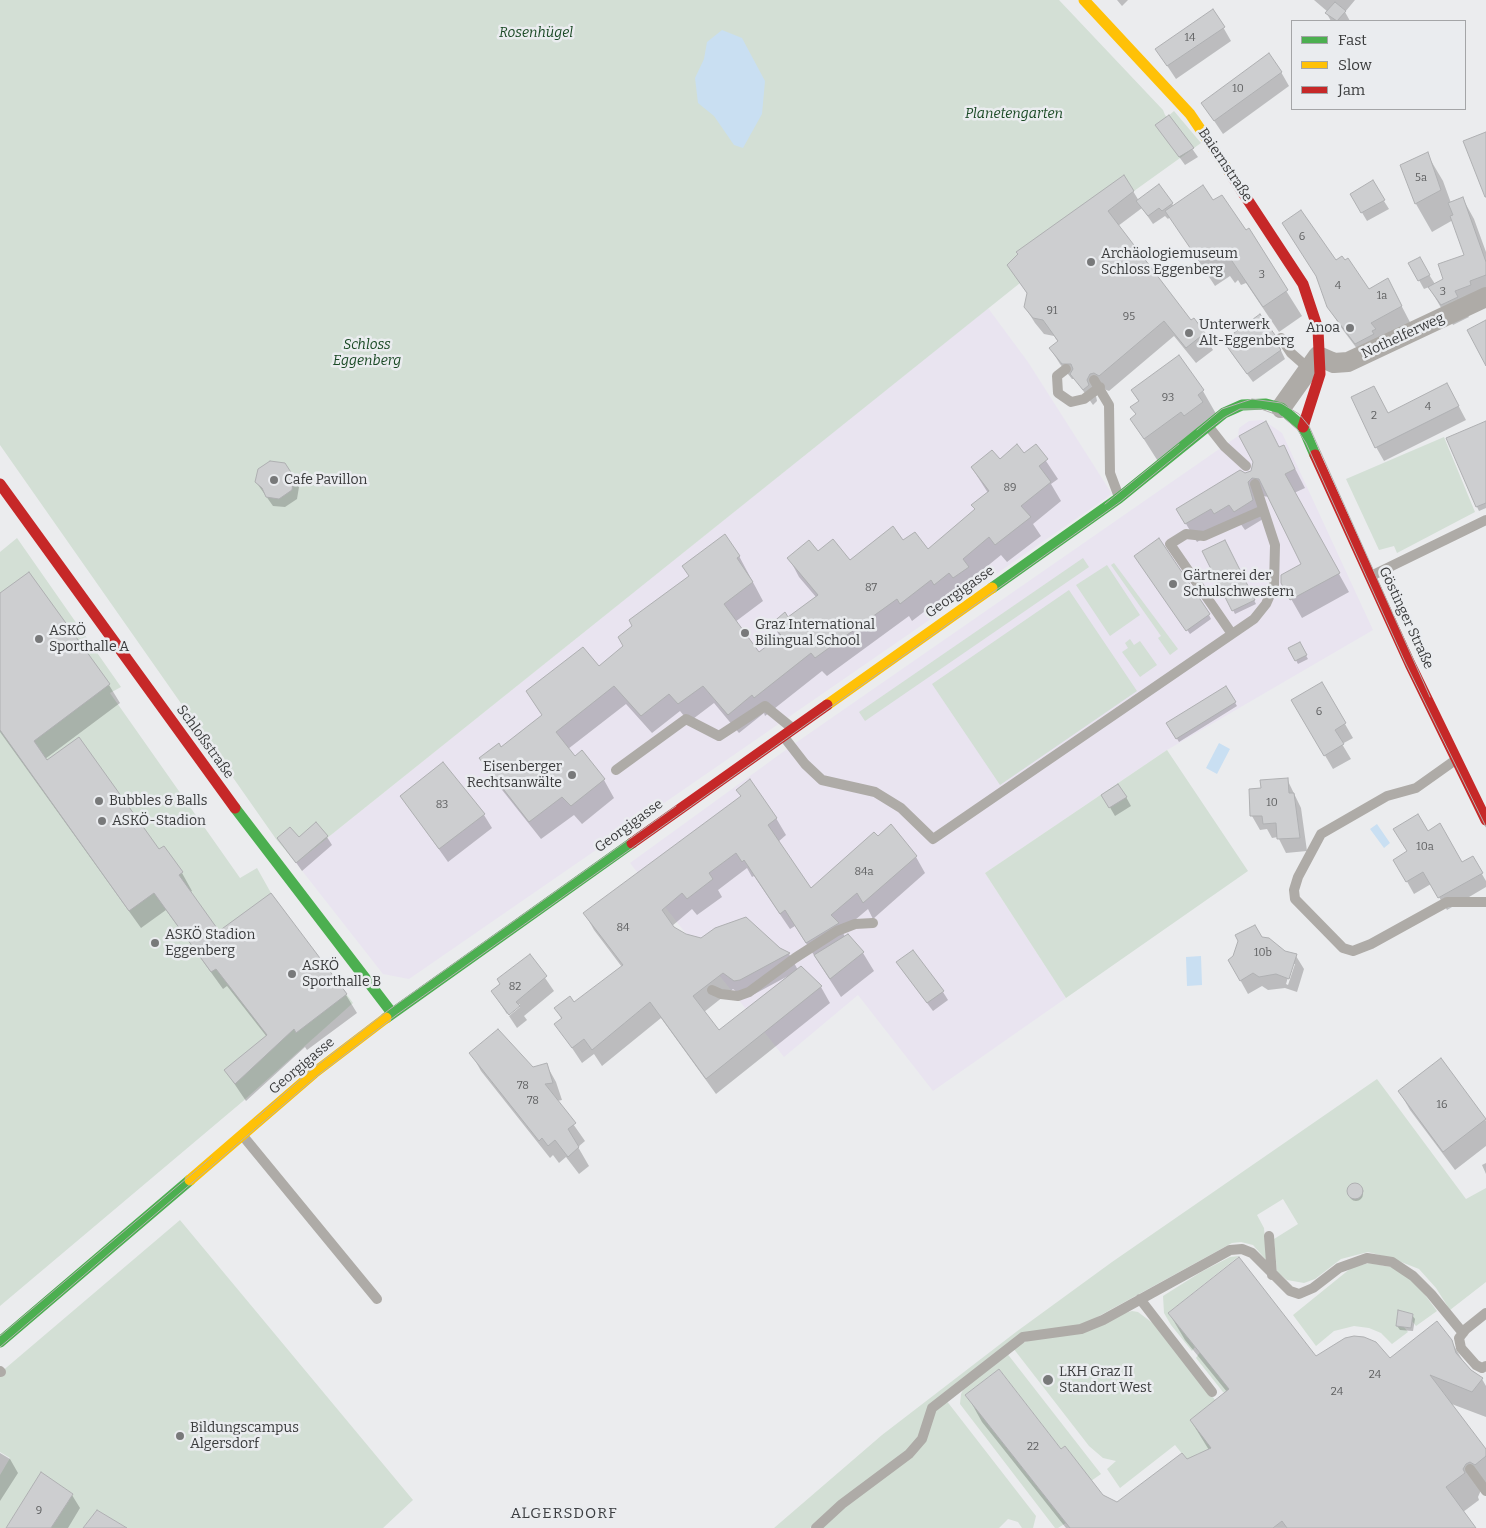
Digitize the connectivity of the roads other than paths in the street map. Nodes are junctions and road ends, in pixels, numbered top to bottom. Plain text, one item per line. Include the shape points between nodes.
1 (1084, 0) edge
2 (1486, 297) edge
3 (1281, 338) dead end
4 (1313, 362) junction
5 (1066, 369) dead end
6 (1281, 408) junction
7 (1208, 425) junction
8 (1303, 427) junction
9 (1246, 466) dead end
10 (0, 484) edge
11 (1255, 484) dead end
12 (1119, 498) junction
13 (1263, 510) junction
14 (1486, 520) edge
15 (1370, 576) junction
16 (1232, 634) junction
17 (793, 729) junction
18 (783, 736) junction
19 (1456, 759) junction
20 (616, 770) dead end
21 (1486, 820) edge
22 (1486, 902) edge
23 (873, 923) dead end
24 (712, 990) dead end
25 (392, 1013) junction
26 (243, 1136) junction
27 (1269, 1236) dead end
28 (1272, 1275) junction
29 (377, 1299) dead end
30 (1140, 1299) junction
31 (1486, 1313) edge
32 (1463, 1333) junction
33 (0, 1342) edge
34 (1486, 1366) edge
35 (1212, 1392) dead end
36 (1470, 1469) dead end
37 (1486, 1491) edge
38 (816, 1528) edge

1 - 4 main road, Baiernstraße via 1190,114 1264,223 1302,284 1316,317 1319,342
2 - 4 street, Nothelferweg via 1348,362
3 - 4 lane via 1291,353
4 - 6 street
4 - 8 main road, Baiernstraße via 1320,374
5 - 12 lane via 1057,376 1058,393 1071,402 1084,399 1097,383 1110,405 1110,473
6 - 7 main road, Georgigasse via 1266,404 1242,405
6 - 8 main road
7 - 9 lane via 1224,446
7 - 12 main road, Georgigasse
8 - 15 main road, Göstinger Straße
10 - 25 main road, Schloßstraße via 245,822
11 - 13 lane
12 - 17 main road, Georgigasse
13 - 16 lane via 1275,545 1274,586 1254,619
13 - 16 lane via 1204,536 1186,534 1170,544
14 - 15 lane
15 - 19 main road, Göstinger Straße
16 - 18 lane via 933,839 901,808 875,792 822,780
17 - 18 main road, Georgigasse
17 - 20 lane via 765,706 719,736 686,719
18 - 25 main road, Georgigasse
19 - 21 main road, Göstinger Straße
19 - 22 lane via 1416,788 1387,796 1321,834 1298,877 1295,899 1343,948 1354,951 1447,902
23 - 24 lane via 855,924 837,931 749,992 738,996
25 - 26 main road, Georgigasse via 314,1073
26 - 29 lane
26 - 33 main road, Georgigasse
27 - 28 lane
28 - 30 lane via 1252,1253 1242,1249 1230,1250
28 - 32 lane via 1290,1291 1299,1294 1313,1288 1339,1268 1367,1258 1392,1262 1431,1294
30 - 35 lane
30 - 38 lane via 1081,1329 1023,1337 932,1408 922,1438 909,1454 842,1504
31 - 32 lane
32 - 34 lane via 1459,1338 1461,1348 1476,1365
36 - 37 lane

